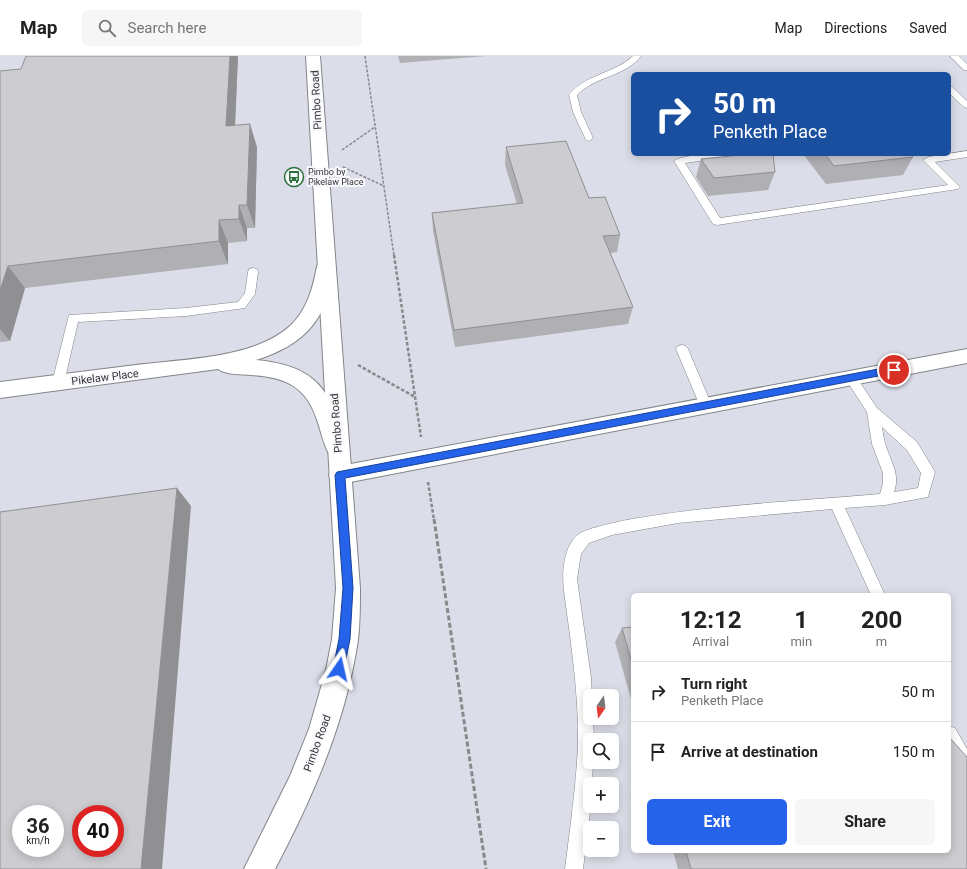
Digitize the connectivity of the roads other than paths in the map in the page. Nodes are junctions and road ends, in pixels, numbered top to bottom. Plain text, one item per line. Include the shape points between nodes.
1 (314, 56) edge
2 (637, 56) edge
3 (954, 56) edge
4 (967, 68) edge
5 (951, 91) edge
6 (967, 105) edge
7 (589, 138) dead end
8 (967, 154) edge
9 (715, 156) edge
10 (326, 263) junction
11 (253, 272) dead end
12 (682, 349) dead end
13 (967, 356) edge
14 (211, 363) junction
15 (851, 378) junction
16 (58, 382) junction
17 (0, 390) edge
18 (706, 406) junction
19 (873, 411) junction
20 (338, 453) junction
21 (340, 475) junction
22 (885, 499) junction
23 (836, 503) junction
24 (877, 593) edge
25 (951, 738) edge
26 (967, 760) edge
27 (259, 869) edge
28 (574, 869) edge

1 - 10 street, Pimbo Road
2 - 7 lane via 619,69 579,88 573,95 577,112
3 - 4 lane
5 - 6 lane
8 - 9 lane via 928,160 955,187 717,222 679,161
10 - 14 street, Pikelaw Place via 318,302 301,327 270,346
10 - 20 street, Pimbo Road
11 - 16 lane via 250,294 241,305 186,312 73,318
12 - 18 lane
13 - 15 street
14 - 16 street, Pikelaw Place
14 - 20 street, Pikelaw Place via 267,369 298,377 311,389 322,406
15 - 18 street
15 - 19 lane
16 - 17 street, Pikelaw Place
18 - 21 street
19 - 22 lane via 880,447 891,473 891,484
19 - 22 lane via 912,446 928,472 923,493
20 - 21 street, Pimbo Road
21 - 27 street, Pimbo Road via 348,588 345,639 333,698 316,752 286,819
22 - 23 lane
23 - 24 lane
23 - 28 lane via 678,517 584,538 574,552 570,579 583,678 586,746 582,812
25 - 26 lane

